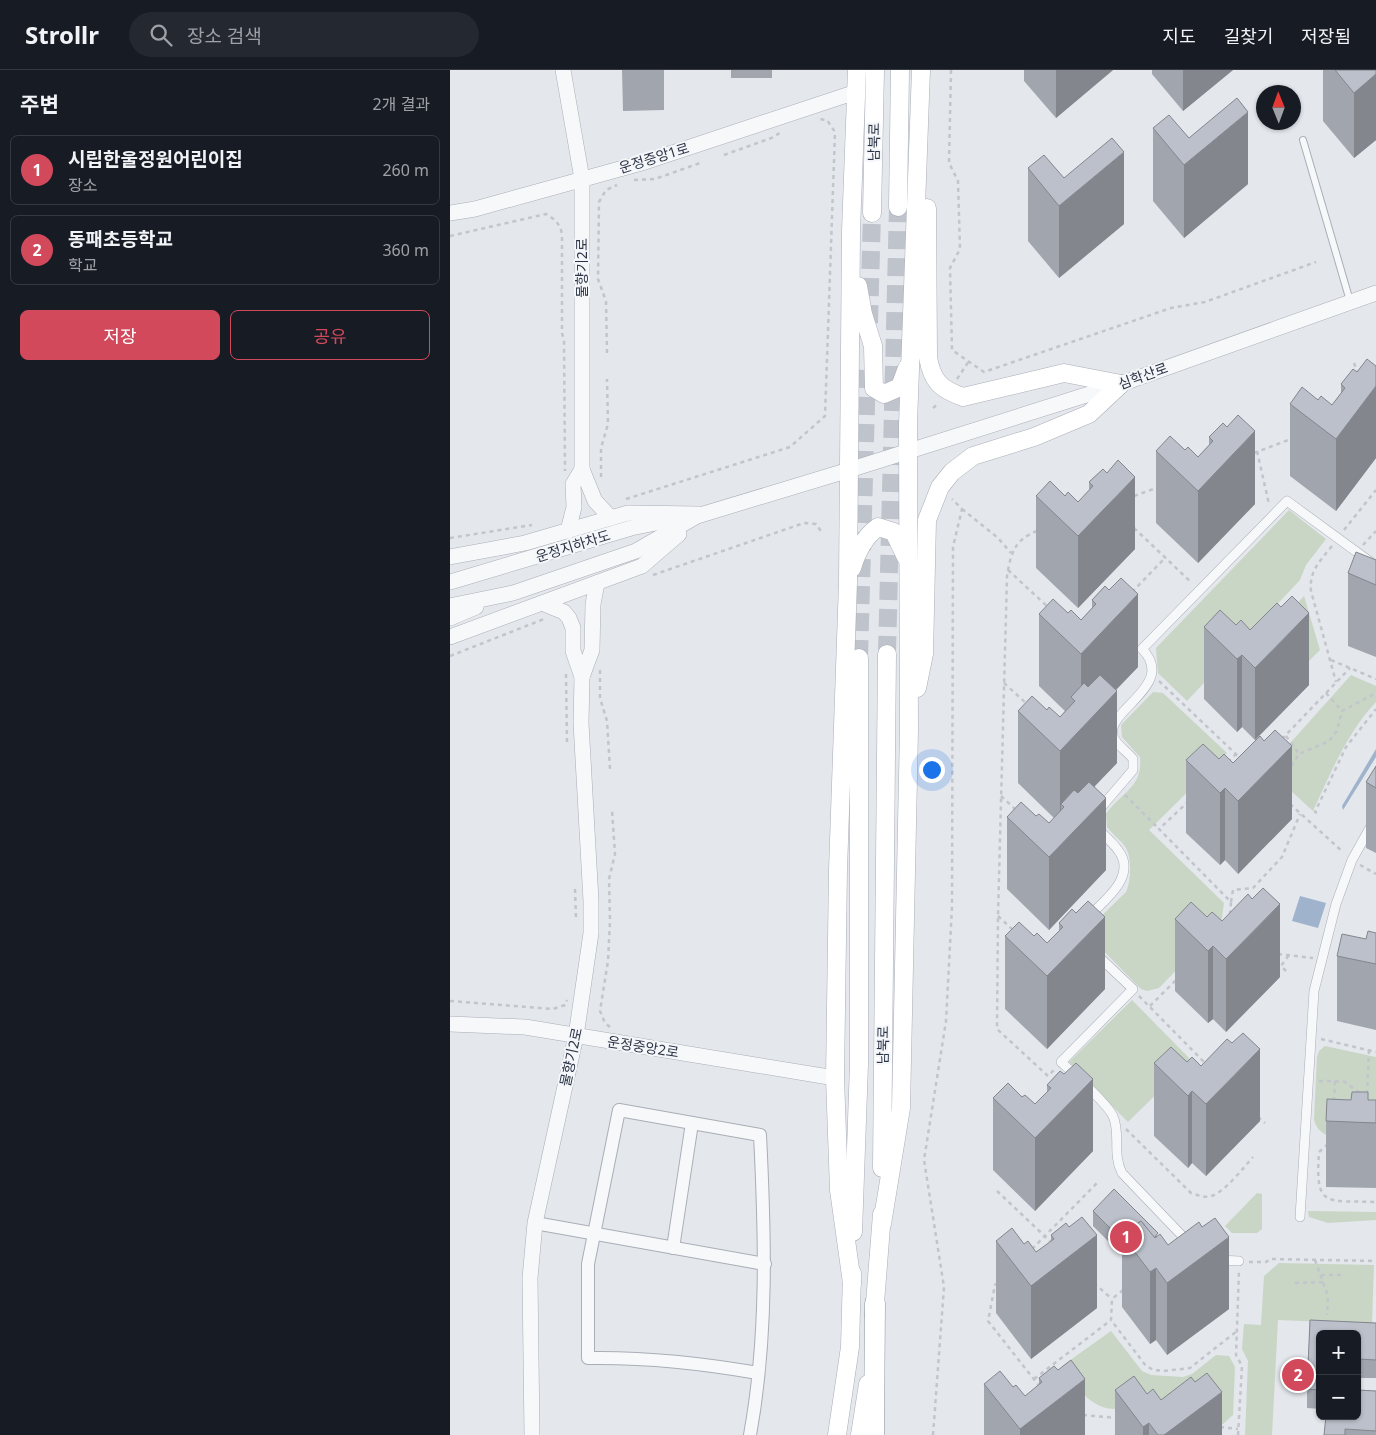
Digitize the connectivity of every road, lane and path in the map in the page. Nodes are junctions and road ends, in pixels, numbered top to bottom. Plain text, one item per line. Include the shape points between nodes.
1 (563, 70) edge
2 (857, 70) edge
3 (875, 70) edge
4 (900, 70) edge
5 (921, 70) edge
6 (951, 70) edge
7 (856, 92) junction
8 (919, 100) junction
9 (812, 118) dead end
10 (788, 126) dead end
11 (1303, 140) dead end
12 (724, 155) dead end
13 (700, 163) dead end
14 (582, 179) junction
15 (629, 181) dead end
16 (622, 184) dead end
17 (898, 207) tunnel mouth
18 (450, 213) edge
19 (872, 213) tunnel mouth
20 (450, 236) edge
21 (851, 249) junction
22 (1316, 262) dead end
23 (1376, 293) edge
24 (1350, 301) junction
25 (607, 353) dead end
26 (910, 360) junction
27 (969, 361) junction
28 (1354, 363) dead end
29 (607, 379) dead end
30 (1360, 380) edge
31 (1121, 384) junction
32 (949, 392) junction
33 (1294, 437) dead end
34 (1257, 451) junction
35 (908, 452) junction
36 (1248, 455) edge
37 (582, 469) junction
38 (849, 470) junction
39 (565, 476) dead end
40 (601, 481) dead end
41 (1165, 485) edge
42 (940, 487) junction
43 (1376, 490) edge
44 (1128, 498) edge
45 (625, 499) dead end
46 (962, 509) junction
47 (700, 515) junction
48 (1272, 517) junction
49 (611, 518) junction
50 (540, 523) dead end
51 (1131, 525) edge
52 (1040, 530) dead end
53 (568, 531) junction
54 (1376, 531) edge
55 (823, 534) dead end
56 (450, 538) edge
57 (1338, 538) junction
58 (1356, 552) junction
59 (1011, 553) junction
60 (450, 557) edge
61 (1165, 558) junction
62 (908, 564) junction
63 (512, 565) junction
64 (1376, 566) edge
65 (1008, 570) junction
66 (450, 573) edge
67 (653, 575) dead end
68 (450, 582) edge
69 (597, 582) junction
70 (848, 582) junction
71 (1200, 590) junction
72 (513, 593) junction
73 (1126, 598) edge
74 (542, 603) junction
75 (450, 606) edge
76 (1055, 614) edge
77 (450, 618) edge
78 (546, 619) dead end
79 (450, 637) edge
80 (887, 654) tunnel mouth
81 (450, 656) edge
82 (859, 658) tunnel mouth
83 (1330, 660) junction
84 (1350, 668) junction
85 (566, 670) dead end
86 (600, 670) dead end
87 (1150, 673) junction
88 (582, 677) junction
89 (1376, 679) edge
90 (1336, 682) junction
91 (1004, 683) junction
92 (1326, 693) junction
93 (1376, 693) edge
94 (1030, 707) edge
95 (1376, 709) edge
96 (1342, 711) junction
97 (910, 730) junction
98 (1286, 736) junction
99 (1279, 742) edge
100 (568, 752) dead end
101 (1236, 754) junction
102 (1299, 754) junction
103 (1242, 759) edge
104 (1222, 768) edge
105 (1289, 768) edge
106 (610, 769) dead end
107 (1119, 789) junction
108 (1194, 795) edge
109 (1001, 796) junction
110 (1287, 802) dead end
111 (612, 810) dead end
112 (1020, 813) edge
113 (1317, 813) dead end
114 (1300, 814) junction
115 (1376, 817) edge
116 (1159, 829) junction
117 (1352, 860) junction
118 (1376, 874) edge
119 (575, 880) dead end
120 (1231, 902) junction
121 (998, 915) junction
122 (1229, 920) edge
123 (1080, 926) edge
124 (576, 927) dead end
125 (1019, 936) edge
126 (1086, 945) edge
127 (1270, 953) edge
128 (1289, 955) junction
129 (1322, 959) junction
130 (1286, 971) dead end
131 (1178, 979) dead end
132 (1132, 989) junction
133 (569, 995) dead end
134 (450, 1001) edge
135 (1150, 1007) junction
136 (450, 1024) edge
137 (613, 1029) dead end
138 (576, 1036) junction
139 (1310, 1036) junction
140 (1369, 1050) junction
141 (1376, 1052) edge
142 (1062, 1062) junction
143 (1208, 1066) edge
144 (835, 1078) junction
145 (1308, 1081) junction
146 (1335, 1081) junction
147 (1334, 1108) edge
148 (1252, 1111) dead end
149 (1113, 1116) junction
150 (692, 1123) junction
151 (1265, 1123) dead end
152 (1332, 1143) edge
153 (1253, 1157) dead end
154 (1099, 1180) dead end
155 (997, 1191) dead end
156 (1376, 1202) edge
157 (1300, 1217) dead end
158 (535, 1223) junction
159 (882, 1224) junction
160 (593, 1233) junction
161 (1044, 1236) junction
162 (673, 1248) junction
163 (1058, 1249) edge
164 (1030, 1250) edge
165 (1196, 1250) edge
166 (1209, 1258) edge
167 (1315, 1260) junction
168 (1239, 1261) junction
169 (1376, 1261) edge
170 (765, 1264) junction
171 (1320, 1275) junction
172 (1341, 1275) dead end
173 (1002, 1278) edge
174 (1091, 1280) edge
175 (1323, 1282) junction
176 (852, 1283) junction
177 (1295, 1283) dead end
178 (1127, 1288) edge
179 (1112, 1299) junction
180 (875, 1303) junction
181 (1327, 1315) dead end
182 (1111, 1320) junction
183 (1237, 1331) junction
184 (758, 1373) junction
185 (1034, 1379) junction
186 (1044, 1393) edge
187 (1080, 1415) edge
188 (1120, 1418) edge
189 (1219, 1427) dead end
190 (1238, 1429) junction
191 (875, 1430) edge
192 (532, 1435) edge
193 (750, 1435) edge
194 (837, 1435) edge
195 (860, 1435) edge
196 (933, 1435) edge
197 (1238, 1435) edge

1 - 14 street, 물향기2로
2 - 7 main road
3 - 19 main road, 남북로
4 - 17 main road, 남북로
5 - 8 main road
6 - 27 path via 949,163 958,181 960,249 950,268 952,350
7 - 14 street, 운정중앙1로 via 645,162
7 - 21 main road
8 - 26 main road
8 - 32 main road via 926,165 928,357 931,375
9 - 45 path via 827,120 835,132 825,416 790,447
10 - 12 path via 774,138
11 - 24 lane
13 - 15 path via 654,179
14 - 18 street, 운정중앙1로
14 - 37 street, 물향기2로
16 - 25 path via 606,190 599,202 598,279 606,301
20 - 39 path via 546,214 560,226
21 - 26 main road via 863,314 873,346 874,388 884,394 900,387
21 - 38 main road
22 - 27 path via 1204,302 1171,308 984,372
23 - 24 street, 심학산로
24 - 31 street, 심학산로
26 - 35 main road
27 - 32 path
28 - 30 path
29 - 40 path via 608,424 601,448
31 - 32 main road via 1064,372 963,397
31 - 35 street, 심학산로
31 - 42 main road via 1089,414 1034,437 973,456 952,472
33 - 34 path
34 - 36 path
34 - 48 path
35 - 38 street, 심학산로
35 - 62 main road
37 - 49 street via 595,501
37 - 53 street via 574,484 574,507
38 - 47 street, 심학산로
38 - 70 main road
41 - 44 path
42 - 46 path
42 - 97 main road via 927,520 924,654
43 - 57 path
46 - 59 path
46 - 196 path via 953,547 952,907 946,1021 924,1160 944,1287
47 - 49 street via 628,513
47 - 63 street, 운정지하차도 via 631,528
47 - 69 street via 642,566
47 - 72 street via 636,551
48 - 57 street via 1287,501
48 - 71 street
49 - 53 street
50 - 56 path
51 - 61 path
52 - 59 path via 1023,536
53 - 60 street via 526,543
54 - 58 path
55 - 67 path via 816,524 804,524
57 - 58 street
57 - 83 path via 1314,569 1310,580
58 - 64 street
59 - 65 path
61 - 71 path
61 - 73 path
62 - 70 main road via 894,532 878,527 868,534 856,554
62 - 97 main road
63 - 66 street
63 - 68 street, 운정지하차도
65 - 76 path
65 - 91 path
69 - 74 street
69 - 88 street via 592,650
70 - 144 main road
71 - 87 street via 1142,649 1148,655
72 - 75 street
72 - 77 street
74 - 79 street
74 - 88 street via 564,612 569,618 573,628 573,651
78 - 81 path
80 - 159 main road, 남북로
82 - 176 main road, 남북로 via 859,1064
83 - 84 path
83 - 90 path
84 - 89 path
84 - 90 path
85 - 100 path
86 - 106 path via 600,698 607,721
87 - 101 path
87 - 107 street via 1148,686 1115,720 1112,728 1116,742 1130,755 1134,765
88 - 138 street, 물향기2로 via 592,901 591,932
90 - 92 path
91 - 94 path
91 - 109 path
92 - 96 path
92 - 98 path
93 - 96 path
95 - 113 path via 1346,747
96 - 102 path via 1337,731 1329,741
97 - 159 main road via 900,1108
98 - 99 path
98 - 102 path
101 - 103 path
101 - 104 path
102 - 105 path
107 - 116 path
107 - 123 street via 1090,820 1119,851 1123,874 1120,885
108 - 116 path
109 - 112 path
109 - 121 path
110 - 114 path
111 - 137 path via 615,854 608,879 608,951 600,1011 605,1023
114 - 117 path
114 - 120 path via 1282,857 1253,888 1233,890
115 - 117 street
116 - 120 path
117 - 118 path
117 - 129 street via 1336,904
119 - 124 path
120 - 122 path
121 - 125 path
121 - 142 path via 997,1029 1048,1076
126 - 132 street
127 - 128 path
128 - 129 path
128 - 130 path via 1281,966
129 - 139 street via 1314,991
131 - 135 path
132 - 135 path
132 - 142 street
133 - 134 path via 565,1005 553,1009
135 - 143 path
136 - 138 street, 운정중앙2로 via 525,1028
138 - 144 street, 운정중앙2로
138 - 158 street, 물향기2로
139 - 140 path
139 - 145 street
140 - 141 path
140 - 146 path via 1367,1100 1345,1082
142 - 149 street
144 - 176 main road via 839,1190
145 - 146 path
145 - 157 street
146 - 147 path
148 - 151 path
149 - 153 path via 1191,1193 1201,1196 1219,1192
149 - 165 street via 1117,1164
150 - 160 street via 619,1110
150 - 162 street
150 - 170 street via 760,1135
152 - 156 path via 1319,1152 1319,1191 1336,1201
154 - 161 path
155 - 161 path
158 - 160 street
158 - 192 street, 물향기2로 via 530,1278
159 - 180 main road, 남북로
160 - 162 street
160 - 184 street via 588,1264 588,1358 688,1361
161 - 163 path
161 - 164 path
162 - 170 street
166 - 168 street
167 - 168 path
167 - 169 path
167 - 171 path
168 - 183 path
170 - 184 street
171 - 172 path
171 - 175 path
173 - 185 path via 995,1285 988,1321
174 - 179 path
175 - 177 path
175 - 181 path via 1328,1296
176 - 194 main road, 남북로 via 850,1347
178 - 179 path
179 - 182 path
180 - 191 highway
180 - 195 main road, 남북로 via 870,1370
182 - 183 path via 1146,1366 1164,1371 1190,1368
182 - 185 path
183 - 190 path via 1236,1354 1242,1366
184 - 193 street
185 - 186 path
187 - 188 path
189 - 190 path
190 - 197 path

